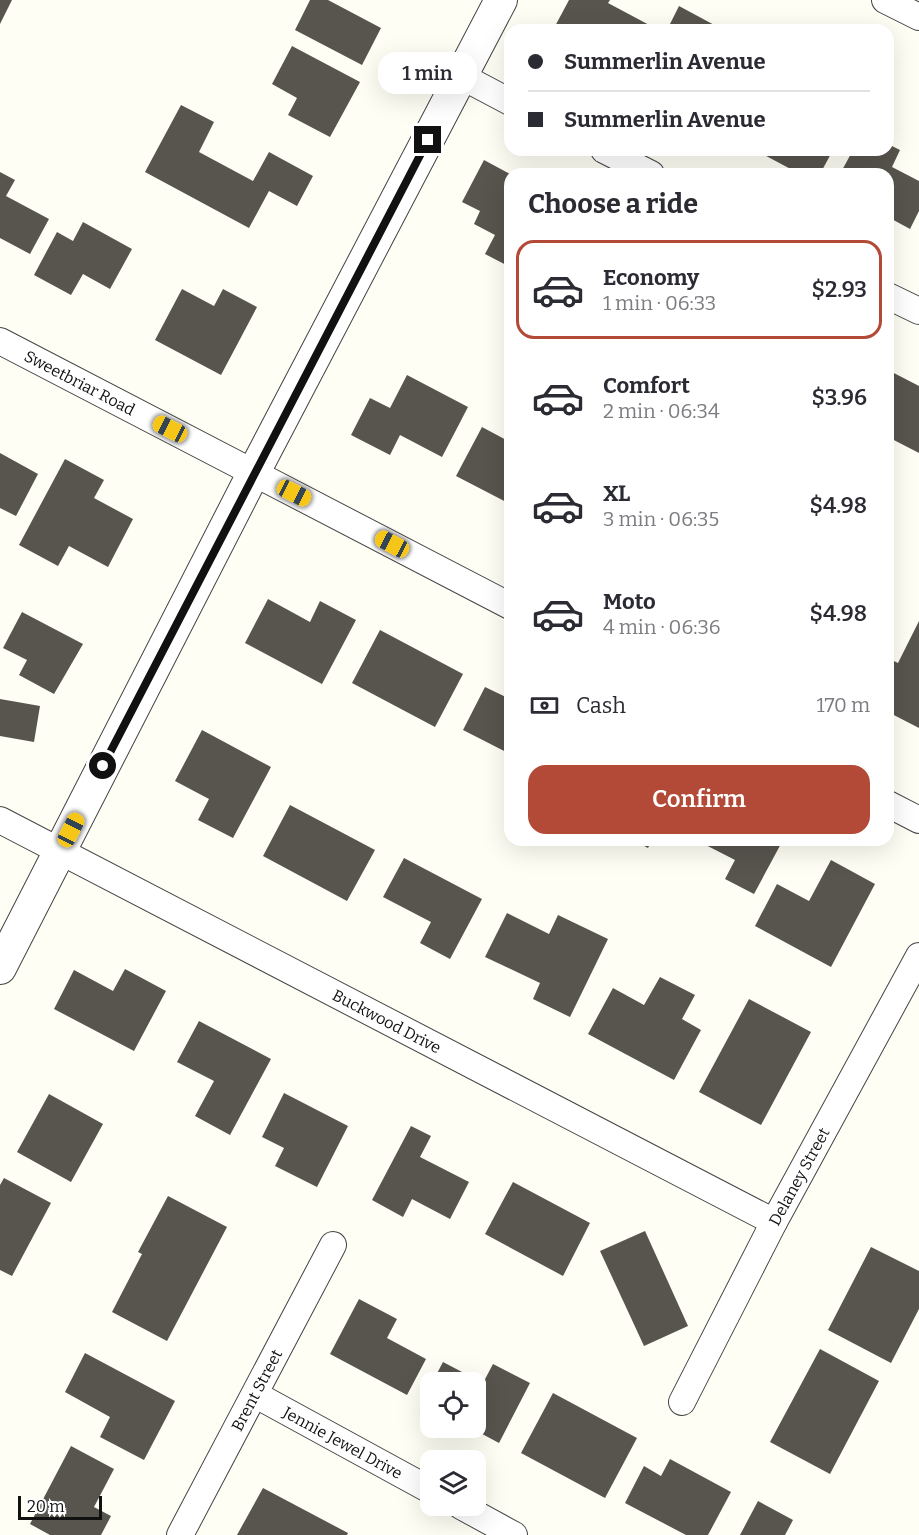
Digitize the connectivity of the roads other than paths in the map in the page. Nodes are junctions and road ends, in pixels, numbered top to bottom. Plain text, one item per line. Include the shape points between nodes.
1 (501, 0) edge
2 (885, 0) edge
3 (919, 17) edge
4 (461, 76) junction
5 (504, 99) edge
6 (616, 156) edge
7 (639, 168) edge
8 (894, 299) edge
9 (919, 311) edge
10 (0, 341) edge
11 (254, 472) junction
12 (504, 603) edge
13 (894, 807) edge
14 (0, 820) edge
15 (919, 820) edge
16 (60, 850) junction
17 (919, 956) edge
18 (0, 968) edge
19 (774, 1222) junction
20 (333, 1245) dead end
21 (256, 1395) junction
22 (682, 1402) dead end
23 (420, 1485) edge
24 (479, 1516) edge
25 (180, 1535) edge
26 (514, 1535) edge

1 - 4 street
2 - 3 street
4 - 5 street
4 - 11 street
6 - 7 street
8 - 9 street
10 - 11 street, Sweetbriar Road
11 - 12 street, Sweetbriar Road
11 - 16 street
13 - 15 street
14 - 16 street, Buckwood Drive
16 - 18 street
16 - 19 street, Buckwood Drive
17 - 19 street, Delaney Street
19 - 22 street, Delaney Street
20 - 21 street, Brent Street
21 - 23 street, Jennie Jewel Drive
21 - 25 street, Brent Street
24 - 26 street

